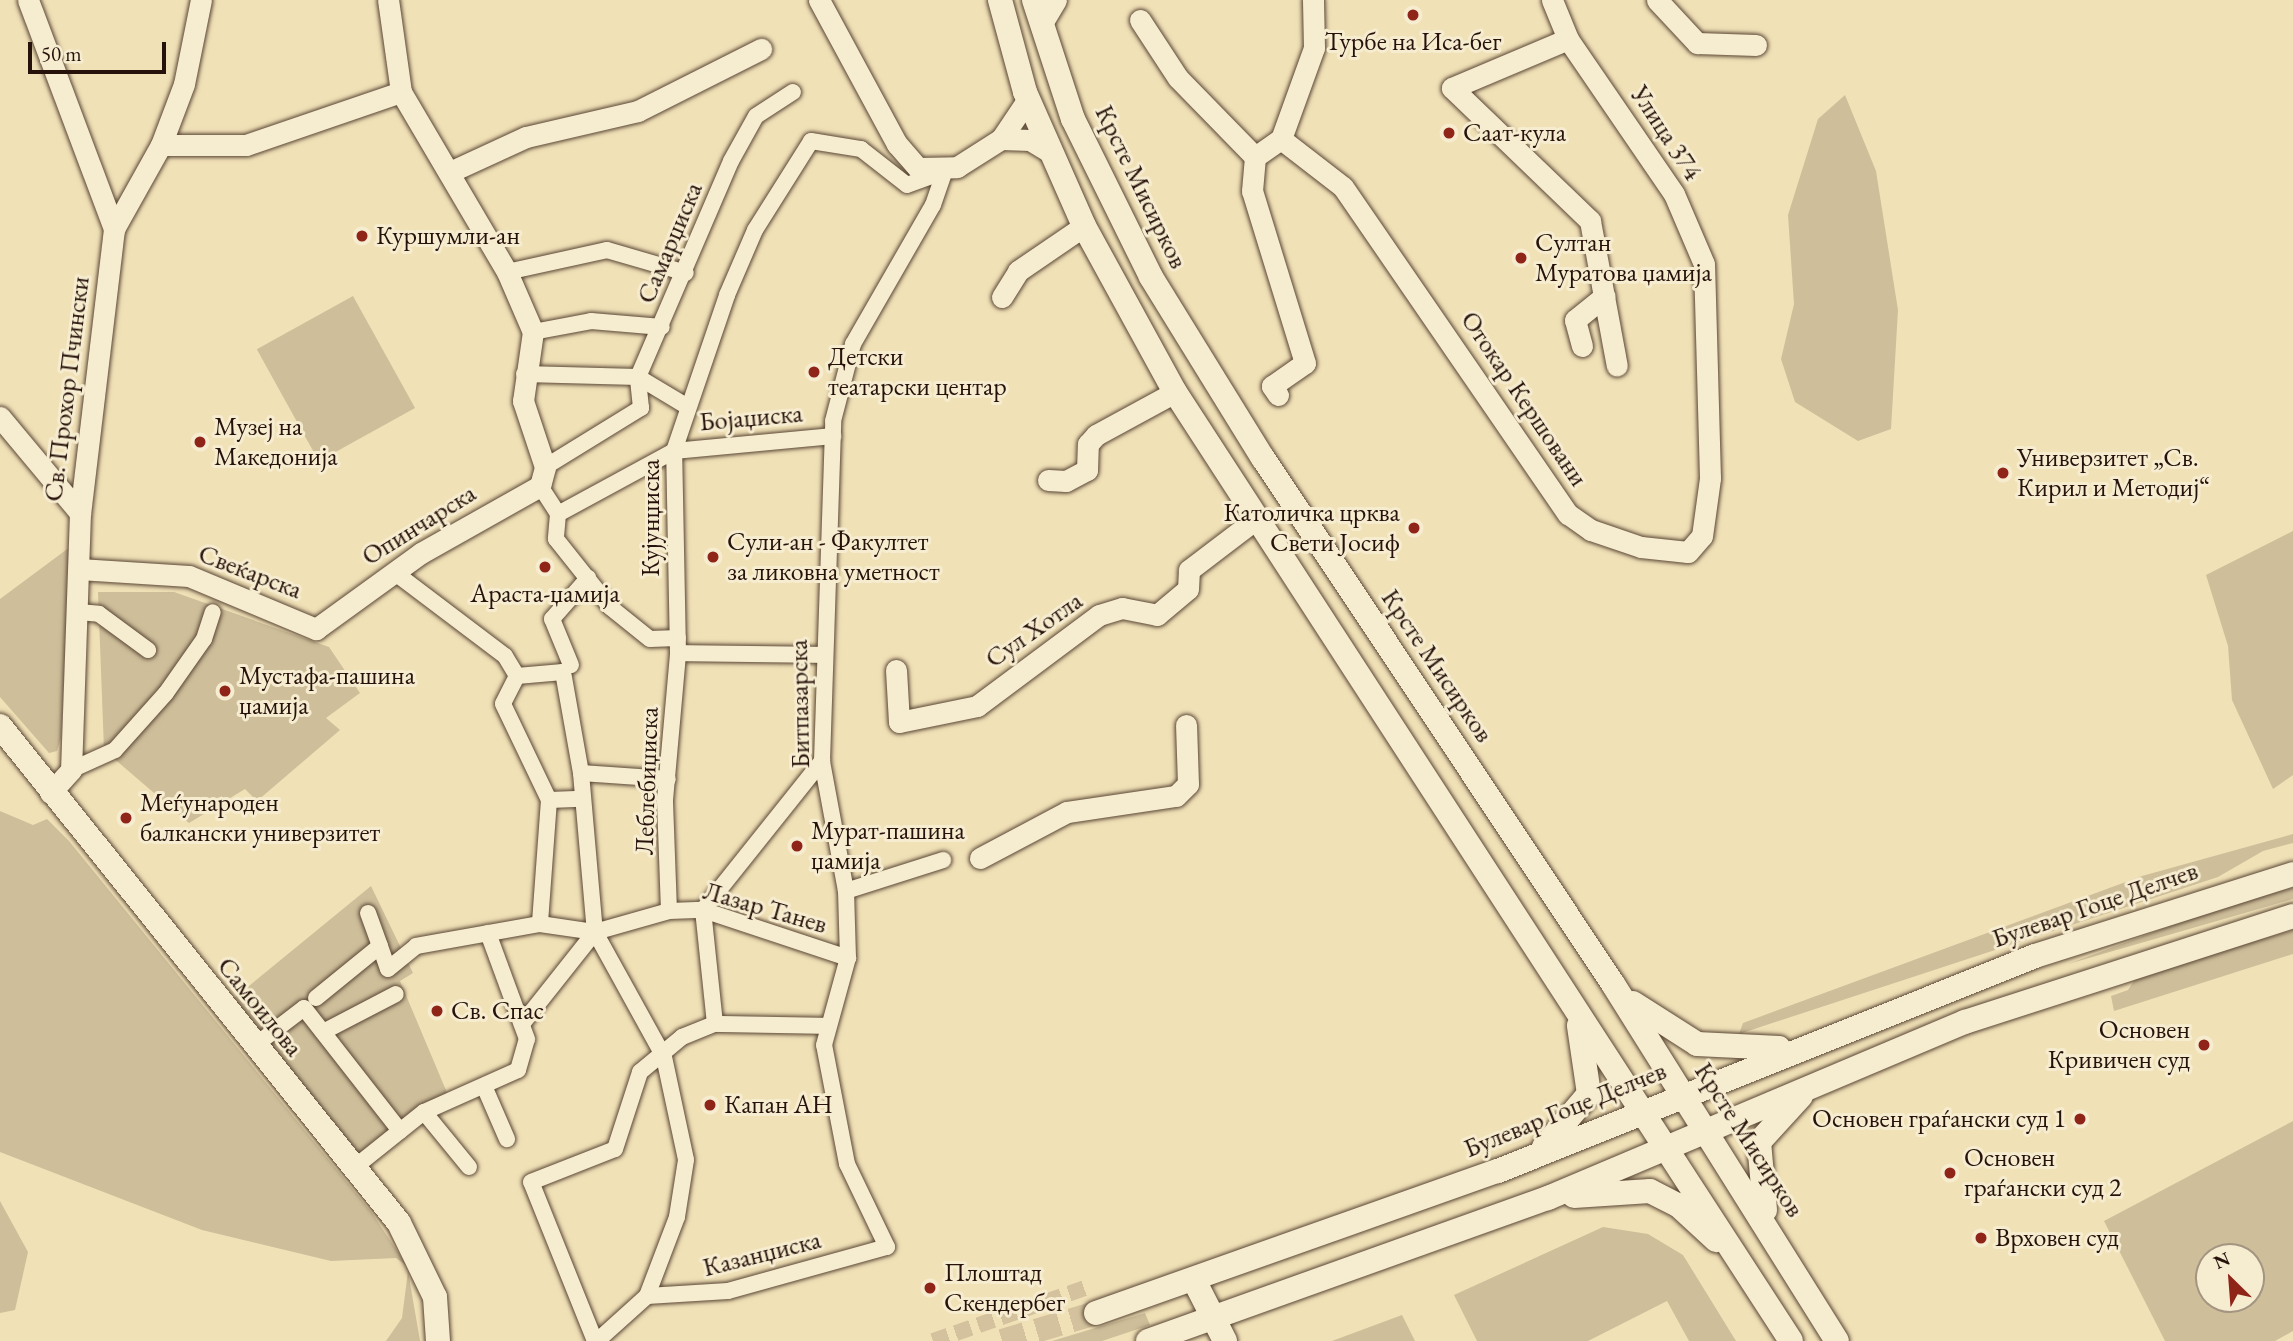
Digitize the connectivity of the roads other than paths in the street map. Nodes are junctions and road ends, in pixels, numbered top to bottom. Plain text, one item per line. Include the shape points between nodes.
1 (27, 0) edge
2 (201, 0) edge
3 (388, 0) edge
4 (819, 0) edge
5 (1000, 0) edge
6 (1034, 0) edge
7 (1056, 0) edge
8 (1313, 0) edge
9 (1552, 0) edge
10 (1657, 0) edge
11 (1140, 20) dead end
12 (1041, 25) junction
13 (1568, 39) junction
14 (1756, 45) dead end
15 (761, 49) dead end
16 (401, 92) junction
17 (793, 92) dead end
18 (1028, 99) junction
19 (1000, 139) junction
20 (1281, 139) junction
21 (161, 145) junction
22 (1052, 153) junction
23 (1255, 157) junction
24 (452, 171) junction
25 (945, 171) junction
26 (1084, 226) junction
27 (114, 229) junction
28 (1704, 264) joint
29 (507, 272) junction
30 (686, 273) junction
31 (1605, 296) junction
32 (1002, 297) dead end
33 (662, 327) junction
34 (533, 332) junction
35 (1583, 346) dead end
36 (1617, 366) dead end
37 (524, 374) junction
38 (638, 377) junction
39 (1275, 390) dead end
40 (1175, 392) junction
41 (688, 407) junction
42 (0, 417) edge
43 (833, 436) junction
44 (674, 451) junction
45 (543, 476) junction
46 (1048, 480) dead end
47 (80, 513) junction
48 (558, 514) junction
49 (1256, 519) junction
50 (79, 569) junction
51 (394, 572) junction
52 (588, 578) junction
53 (216, 600) junction
54 (78, 612) junction
55 (316, 629) joint
56 (678, 646) junction
57 (148, 650) dead end
58 (822, 655) junction
59 (571, 665) dead end
60 (896, 670) dead end
61 (517, 676) junction
62 (1186, 725) dead end
63 (0, 726) edge
64 (822, 761) junction
65 (71, 770) junction
66 (582, 773) junction
67 (668, 779) junction
68 (50, 793) junction
69 (582, 799) junction
70 (549, 800) junction
71 (980, 858) dead end
72 (943, 860) dead end
73 (2293, 874) edge
74 (846, 891) junction
75 (703, 910) junction
76 (669, 911) junction
77 (368, 913) dead end
78 (2293, 916) edge
79 (540, 923) junction
80 (595, 932) junction
81 (488, 933) junction
82 (380, 946) junction
83 (848, 958) junction
84 (1613, 984) junction
85 (396, 994) dead end
86 (316, 998) dead end
87 (1573, 1006) junction
88 (522, 1024) junction
89 (715, 1024) junction
90 (826, 1026) junction
91 (323, 1032) junction
92 (1811, 1041) junction
93 (253, 1047) junction
94 (664, 1058) junction
95 (1819, 1080) junction
96 (484, 1086) junction
97 (1684, 1094) junction
98 (1643, 1111) junction
99 (424, 1112) junction
100 (1706, 1129) junction
101 (400, 1131) junction
102 (507, 1139) dead end
103 (1667, 1147) junction
104 (1527, 1160) junction
105 (355, 1167) junction
106 (469, 1167) dead end
107 (1548, 1198) junction
108 (1771, 1230) junction
109 (887, 1247) joint
110 (1752, 1275) junction
111 (1195, 1282) junction
112 (647, 1296) junction
113 (1096, 1312) tunnel mouth
114 (1214, 1318) junction
115 (438, 1341) edge
116 (596, 1341) edge
117 (1148, 1341) edge
118 (1225, 1341) edge
119 (1791, 1341) edge
120 (1837, 1341) edge

1 - 27 street, Св. Прохор Пчински
2 - 21 street via 184,84
3 - 16 street
4 - 25 street via 897,144 918,168
5 - 18 street
6 - 12 street, Крсте Мисирков
7 - 12 street
8 - 20 street via 1314,47
9 - 13 street, Улица 374
10 - 14 street via 1697,43
11 - 23 street via 1178,78
12 - 84 street, Крсте Мисирков via 1073,119 1151,277 1263,458
13 - 28 street, Улица 374 via 1674,194
13 - 31 street via 1452,88 1590,221
15 - 24 street via 638,111 526,137
16 - 21 street via 246,145
16 - 24 street
17 - 30 street, Самарџиска via 756,116
18 - 19 street
18 - 22 street
19 - 22 street via 1030,140
19 - 25 street
20 - 23 street
20 - 28 street, Отокар Кершовани via 1343,187 1568,514 1591,530 1667,554 1698,545 1710,478
21 - 27 street
22 - 26 street
23 - 39 street via 1253,210 1305,363
24 - 29 street
25 - 41 street, Кујунџиска via 907,185 861,149 811,141 755,230
25 - 43 street, Битпазарска via 933,205 853,344
26 - 32 street via 1018,271
26 - 40 street
27 - 47 street, Св. Прохор Пчински
29 - 30 street via 607,250
29 - 34 street
30 - 33 street, Самарџиска
31 - 35 street via 1575,320
31 - 36 street
33 - 34 street via 591,321
33 - 38 street, Самарџиска
34 - 37 street
37 - 38 street
37 - 45 street via 523,401
38 - 41 street
38 - 45 street via 641,408
40 - 46 street via 1096,435 1088,444 1087,470 1066,481
40 - 49 street
41 - 44 street, Кујунџиска
42 - 47 street
43 - 44 street, Бојаџиска
43 - 58 street, Битпазарска
44 - 48 street
44 - 56 street, Кујунџиска
45 - 48 street
45 - 51 street, Опинчарска
47 - 50 street, Св. Прохор Пчински
48 - 52 street via 556,540
49 - 60 street, Сул Хотла via 1189,570 1188,589 1157,615 1122,608 1100,615 977,706 899,722
49 - 87 street
50 - 53 street, Свеќарска via 164,572
50 - 54 street, Св. Прохор Пчински
51 - 55 street, Опинчарска
51 - 61 street via 505,656
52 - 56 street via 630,628
52 - 59 street via 552,619
53 - 55 street, Свеќарска
53 - 65 street via 189,661 115,750
54 - 57 street via 99,614
54 - 65 street, Св. Прохор Пчински
56 - 58 street
56 - 67 street, Леблебиџиска
58 - 64 street, Битпазарска
61 - 66 street via 563,672
61 - 70 street via 503,705
62 - 71 street via 1188,784 1176,796 1067,812
63 - 68 street, Самоилова
64 - 74 street, Битпазарска
64 - 75 street
65 - 68 street
66 - 67 street
66 - 69 street
67 - 76 street, Леблебиџиска
68 - 93 street, Самоилова
69 - 70 street
69 - 80 street
70 - 79 street
72 - 74 street
73 - 92 street, Булевар Гоце Делчев via 2098,933
74 - 83 street, Битпазарска
75 - 76 street, Лазар Танев
75 - 83 street, Лазар Танев
75 - 89 street
76 - 80 street, Лазар Танев
77 - 82 street
78 - 95 street via 2131,965
79 - 80 street, Лазар Танев
79 - 81 street, Лазар Танев
80 - 88 street
80 - 94 street
81 - 82 street, Лазар Танев via 416,946 388,969
81 - 88 street
82 - 86 street
83 - 90 street, Битпазарска
84 - 92 street via 1697,1044 1771,1049
84 - 97 street, Крсте Мисирков
85 - 91 street
87 - 98 street
87 - 104 street via 1587,1052 1589,1094
88 - 96 street via 527,1039 518,1070
89 - 90 street
89 - 94 street via 682,1037
90 - 109 street, Битпазарска via 824,1045 848,1164
91 - 93 street via 304,1007
91 - 101 street
92 - 97 street, Булевар Гоце Делчев
93 - 105 street, Самоилова
94 - 112 street via 686,1160 677,1217
94 - 116 street via 640,1072 615,1149 531,1182
95 - 100 street
95 - 108 street via 1759,1142 1757,1179
96 - 99 street
96 - 102 street
97 - 98 street, Булевар Гоце Делчев
97 - 100 street, Крсте Мисирков
98 - 103 street
98 - 104 street, Булевар Гоце Делчев
99 - 101 street
99 - 106 street
100 - 103 street
100 - 108 street, Крсте Мисирков
101 - 105 street
103 - 107 street
103 - 110 street
104 - 111 street, Булевар Гоце Делчев
105 - 115 street, Самоилова via 424,1265 438,1306
107 - 110 street via 1650,1191 1697,1220
107 - 114 street
108 - 120 street, Крсте Мисирков
109 - 112 street, Казанџиска via 728,1291
110 - 119 street
111 - 113 street, Булевар Гоце Делчев
111 - 114 street
112 - 116 street
114 - 117 street
114 - 118 street

